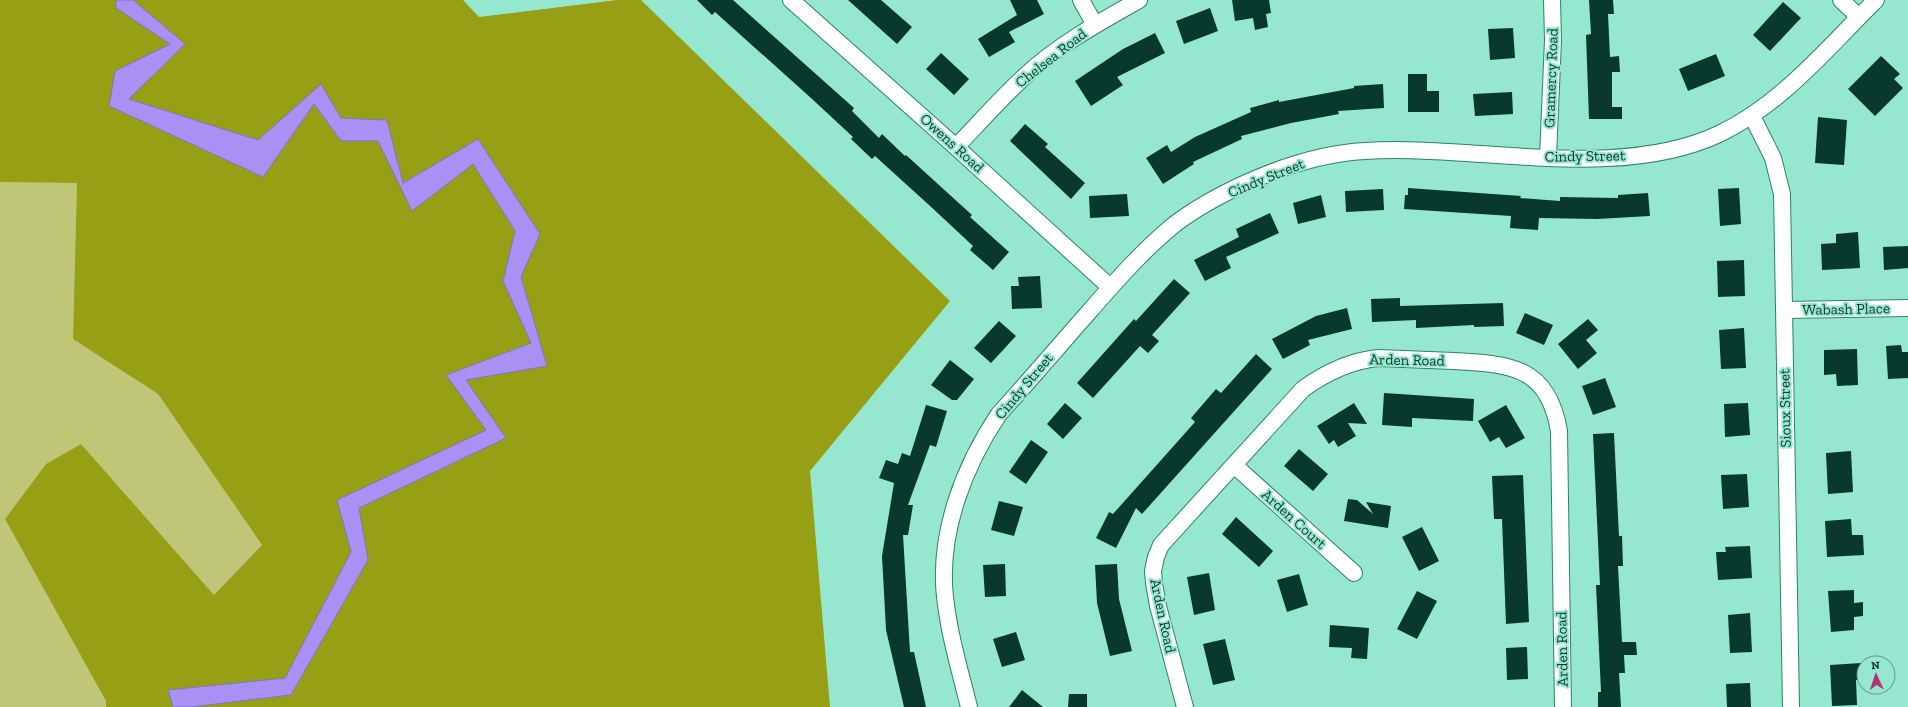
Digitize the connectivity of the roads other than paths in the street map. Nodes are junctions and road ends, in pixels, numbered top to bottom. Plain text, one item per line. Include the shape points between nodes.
1 (791, 0) edge
2 (1081, 0) edge
3 (1139, 0) edge
4 (1552, 0) edge
5 (1841, 0) edge
6 (1876, 0) edge
7 (1859, 17) junction
8 (1095, 25) junction
9 (1752, 116) junction
10 (956, 147) junction
11 (1548, 157) junction
12 (1110, 288) junction
13 (1908, 308) edge
14 (1784, 310) junction
15 (1234, 465) junction
16 (1354, 573) dead end
17 (969, 707) edge
18 (1184, 707) edge
19 (1563, 707) edge
20 (1791, 707) edge

1 - 10 street, Owens Road
2 - 8 street
3 - 8 street, Chelsea Road
4 - 11 street, Gramercy Road via 1553,40
5 - 7 street
6 - 7 street, Cindy Street
7 - 9 street, Cindy Street via 1797,80
8 - 10 street, Chelsea Road via 1025,75
9 - 11 street, Cindy Street via 1710,138 1662,151 1601,158
9 - 14 street, Sioux Street via 1773,158 1782,194
10 - 12 street, Owens Road
11 - 12 street, Cindy Street via 1390,150 1362,151 1292,165 1244,183 1189,214 1154,242
12 - 17 street, Cindy Street via 999,414 987,432 960,491 950,529 945,569 945,596
13 - 14 street, Wabash Place
14 - 20 street, Sioux Street
15 - 16 street, Arden Court
15 - 18 street, Arden Road via 1161,545 1153,571 1158,606
15 - 19 street, Arden Road via 1303,389 1330,372 1362,360 1405,359 1488,364 1514,368 1526,374 1550,399 1559,431

